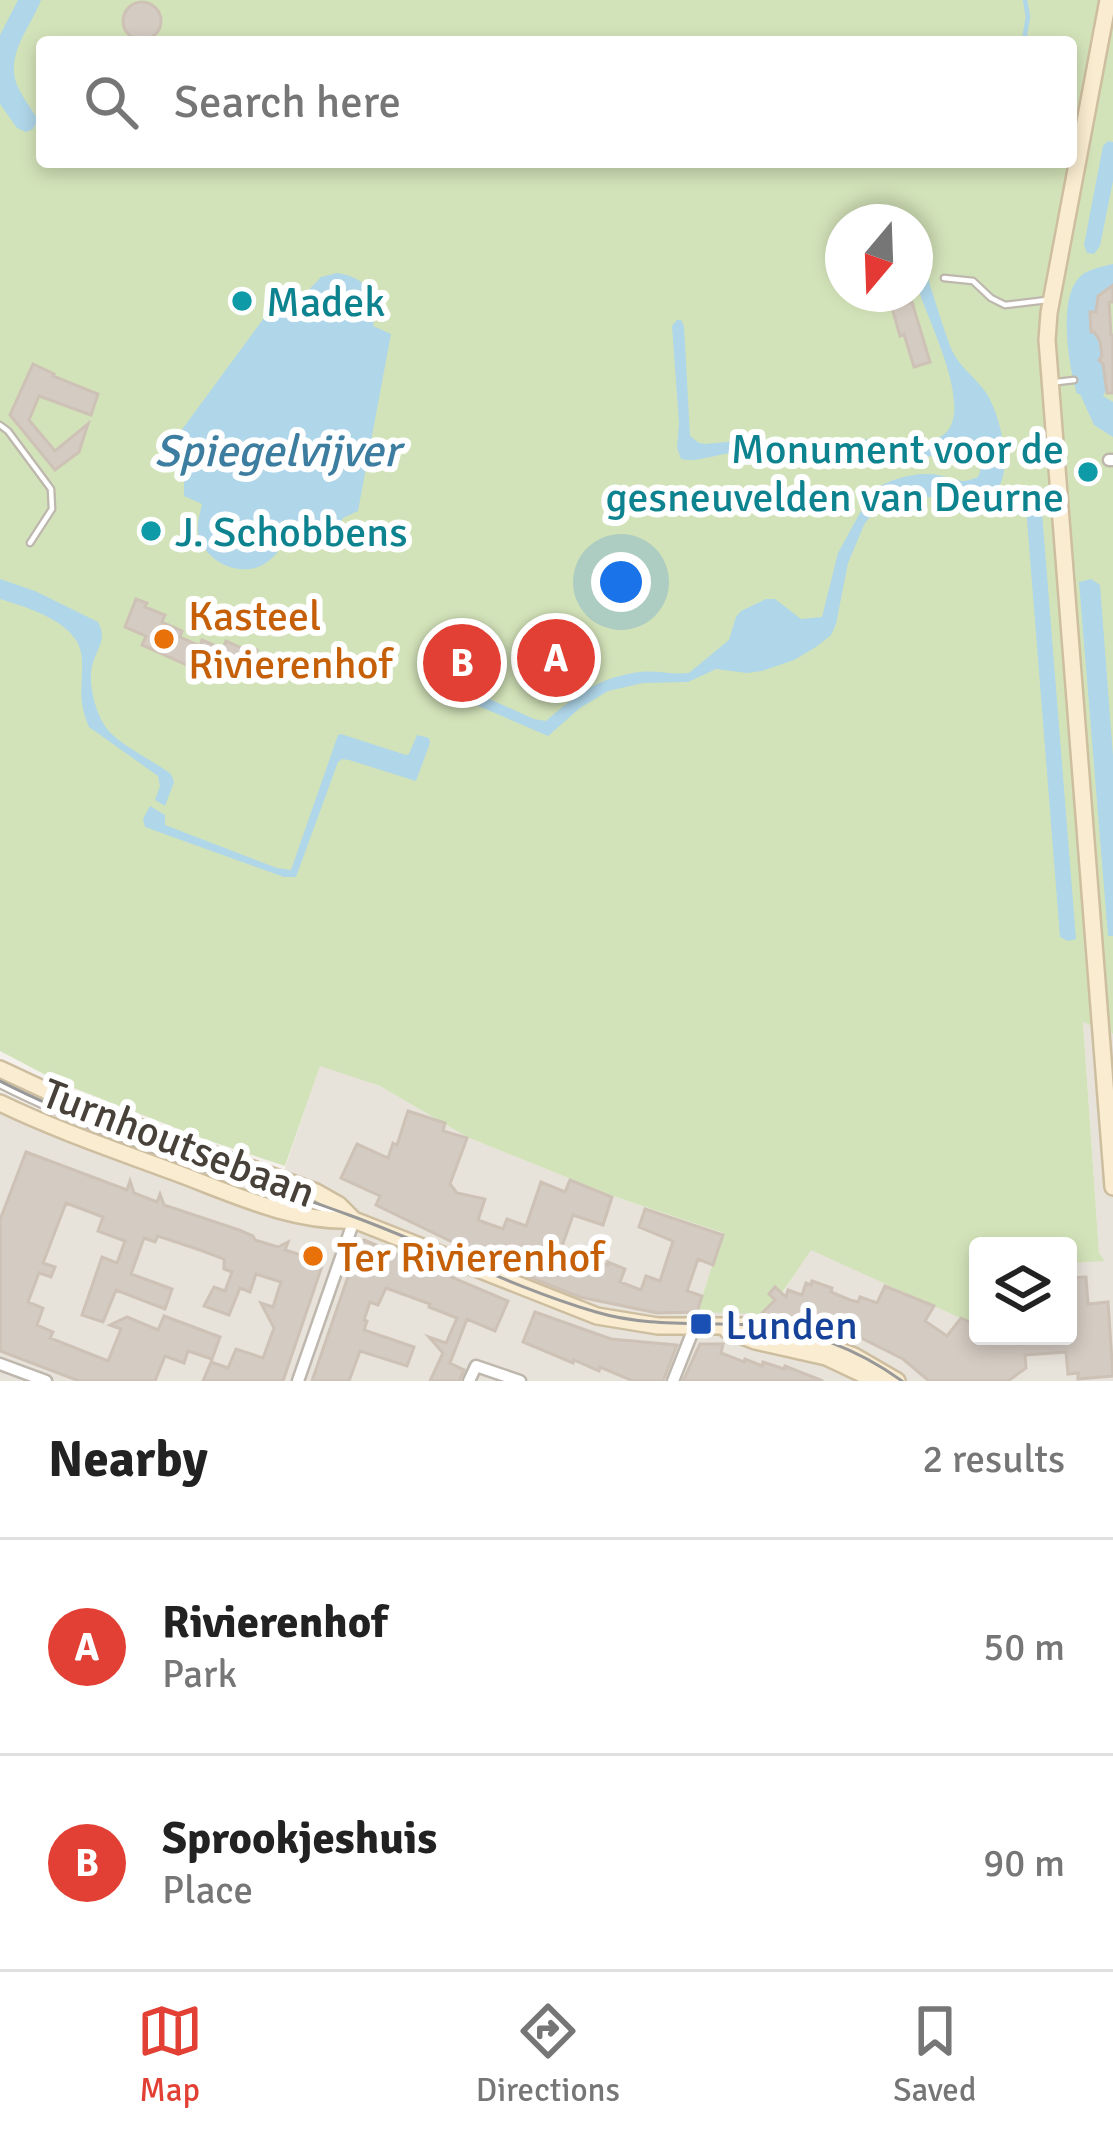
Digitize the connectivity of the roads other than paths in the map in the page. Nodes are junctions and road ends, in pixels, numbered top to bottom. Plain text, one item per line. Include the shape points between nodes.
1 (1108, 0) edge
2 (944, 278) dead end
3 (1054, 310) junction
4 (1074, 380) dead end
5 (1052, 383) junction
6 (0, 425) edge
7 (31, 543) dead end
8 (1106, 999) edge
9 (1109, 1064) edge
10 (1, 1080) edge
11 (0, 1102) edge
12 (1113, 1187) edge
13 (354, 1220) junction
14 (694, 1328) junction
15 (724, 1328) junction
16 (0, 1364) edge
17 (505, 1378) edge
18 (46, 1381) edge
19 (298, 1381) edge
20 (469, 1381) edge
21 (520, 1381) edge
22 (673, 1381) edge
23 (877, 1381) edge
24 (897, 1381) edge

1 - 3 main road
2 - 3 lane via 973,281 1005,305 1044,299
3 - 5 main road
4 - 5 lane
5 - 8 main road
6 - 7 lane via 51,489 52,509
8 - 9 main road
9 - 12 main road
10 - 13 main road, Turnhoutsebaan via 316,1192
11 - 13 main road, Turnhoutsebaan via 272,1207
13 - 14 main road, Turnhoutsebaan via 597,1316
13 - 19 street
14 - 15 main road, Turnhoutsebaan
14 - 22 street
15 - 23 main road, Turnhoutsebaan
15 - 24 main road, Turnhoutsebaan via 802,1336
16 - 18 street
17 - 20 street via 476,1366
17 - 21 street

